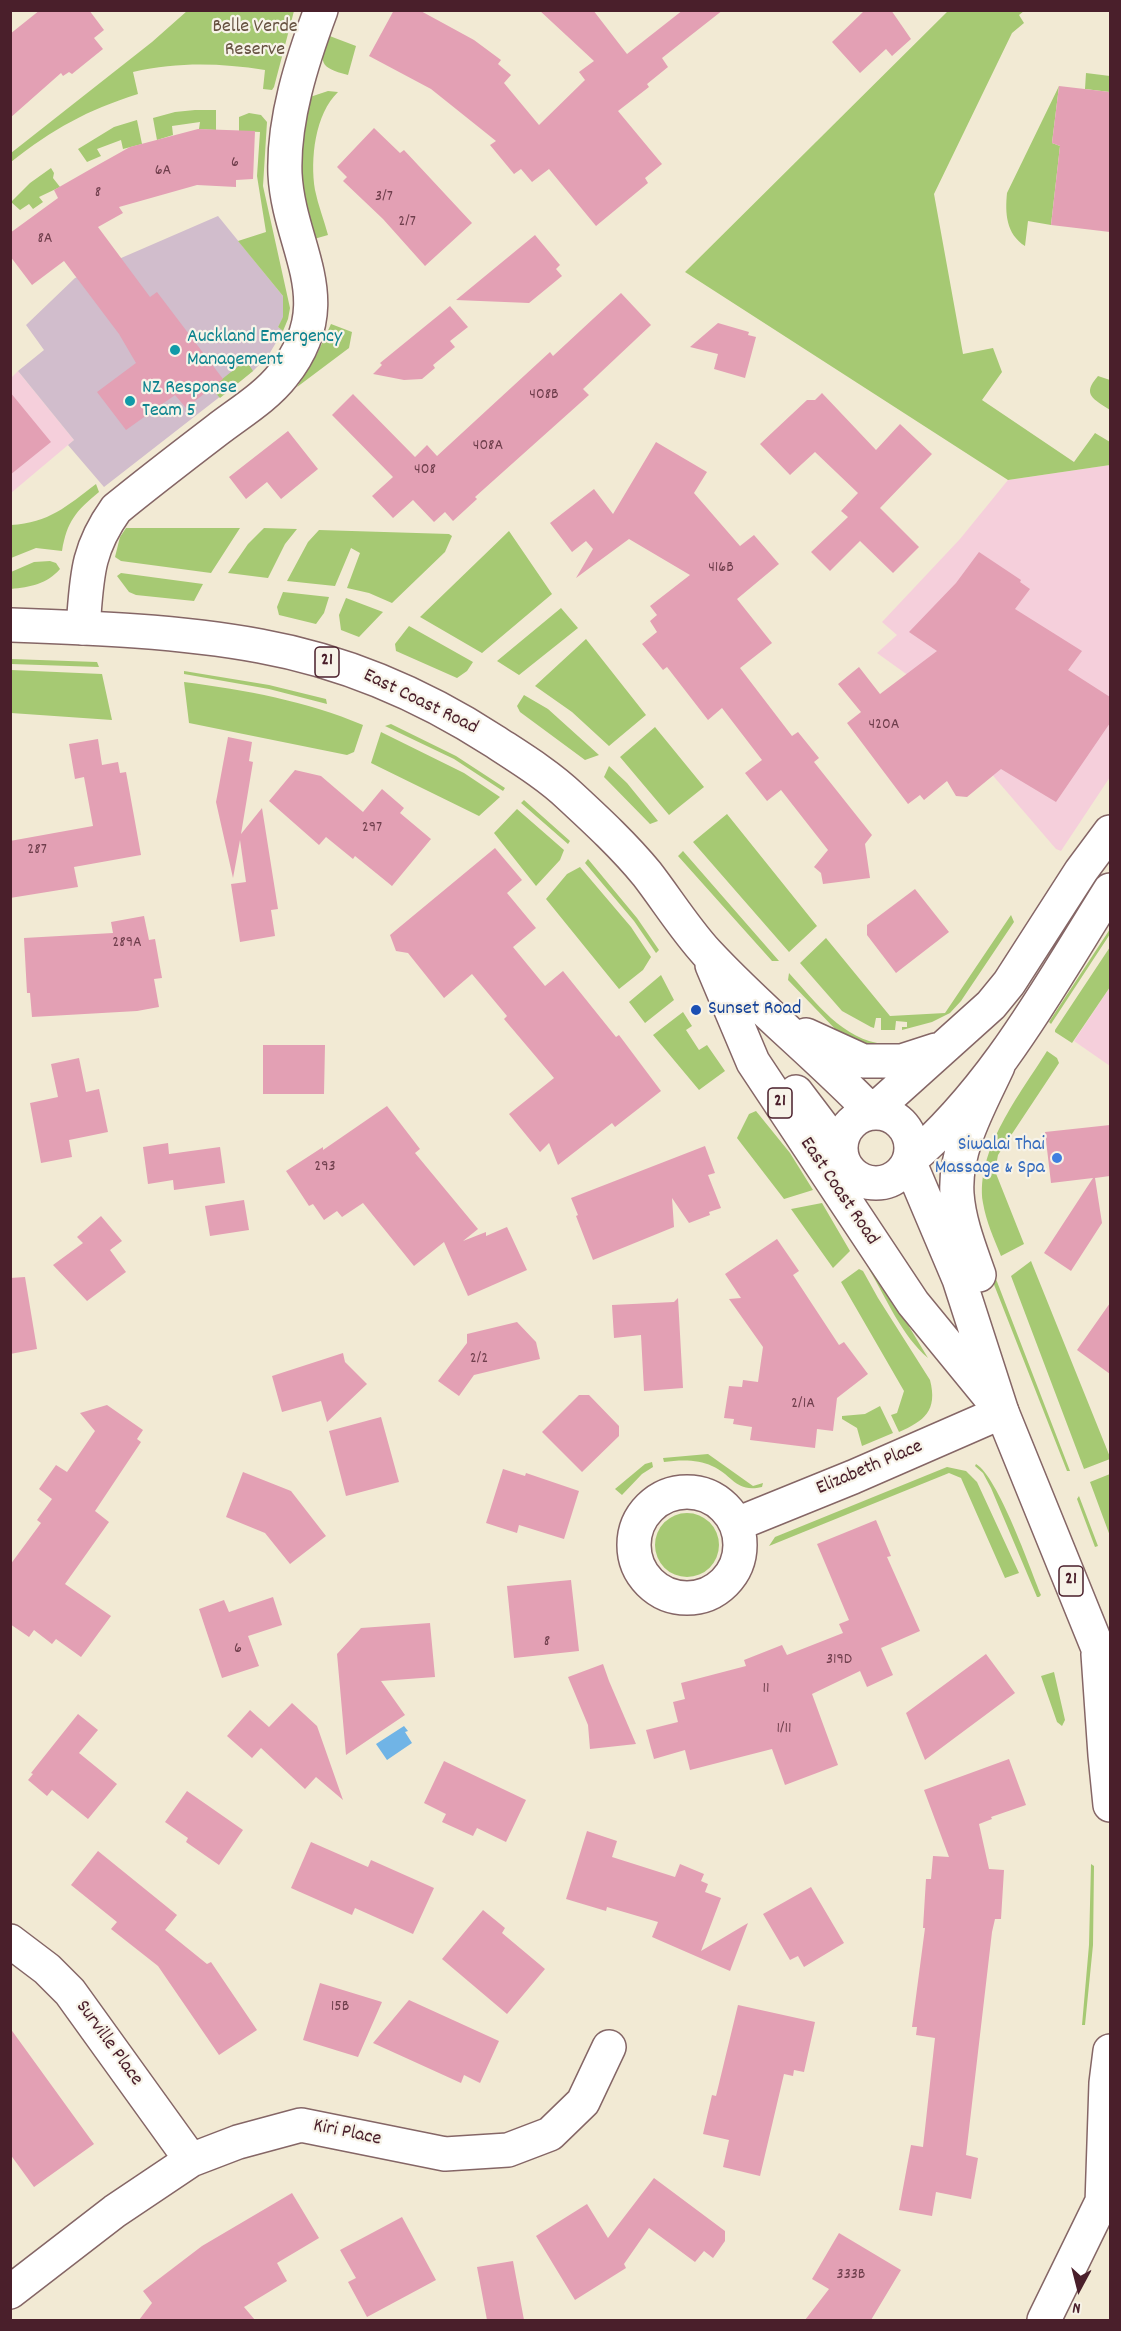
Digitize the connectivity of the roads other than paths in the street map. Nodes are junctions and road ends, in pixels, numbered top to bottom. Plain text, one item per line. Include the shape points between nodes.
1 (321, 10) edge
2 (10, 625) edge
3 (83, 628) junction
4 (1110, 832) edge
5 (1110, 890) edge
6 (706, 952) junction
7 (776, 1020) junction
8 (946, 1046) junction
9 (998, 1066) junction
10 (872, 1112) junction
11 (909, 1161) junction
12 (848, 1163) junction
13 (1002, 1412) junction
14 (736, 1524) dead end
15 (1104, 1664) edge
16 (1110, 1805) edge
17 (10, 1941) edge
18 (609, 2047) dead end
19 (1110, 2051) edge
20 (191, 2160) junction
21 (1108, 2193) edge
22 (10, 2292) edge
23 (1044, 2320) edge

1 - 3 main road via 301,73 286,142 285,176 311,293 301,346 285,373 262,396 116,509 102,528 89,562
2 - 3 main road, East Coast Road / 21
3 - 6 main road, East Coast Road / 21 via 260,646 326,662 390,684 449,714 525,761 568,794 632,858
4 - 8 main road via 1009,983
5 - 9 main road
6 - 7 main road, East Coast Road / 21
6 - 12 main road via 766,1053
6 - 13 main road, East Coast Road / 21 via 753,1062 914,1303
7 - 8 main road via 863,1061 902,1061
7 - 10 main road, East Coast Road / 21
8 - 10 main road
9 - 11 main road via 933,1140
9 - 13 main road via 965,1142 957,1193 986,1304
10 - 11 main road, 21 via 894,1118 903,1126 910,1143
10 - 12 main road via 855,1119 844,1133
11 - 12 main road via 895,1177 875,1183 865,1181
11 - 13 main road, East Coast Road / 21 via 959,1279
12 - 13 main road via 878,1222
13 - 14 main road, Elizabeth Place
13 - 15 main road, East Coast Road / 21
15 - 16 main road, East Coast Road / 21
17 - 20 main road, Surville Place via 70,1992
18 - 20 main road, Kiri Place via 583,2102 550,2134 508,2150 445,2154 301,2125
19 - 21 main road via 1106,2083
20 - 22 main road, Kiri Place via 115,2211
21 - 23 main road

